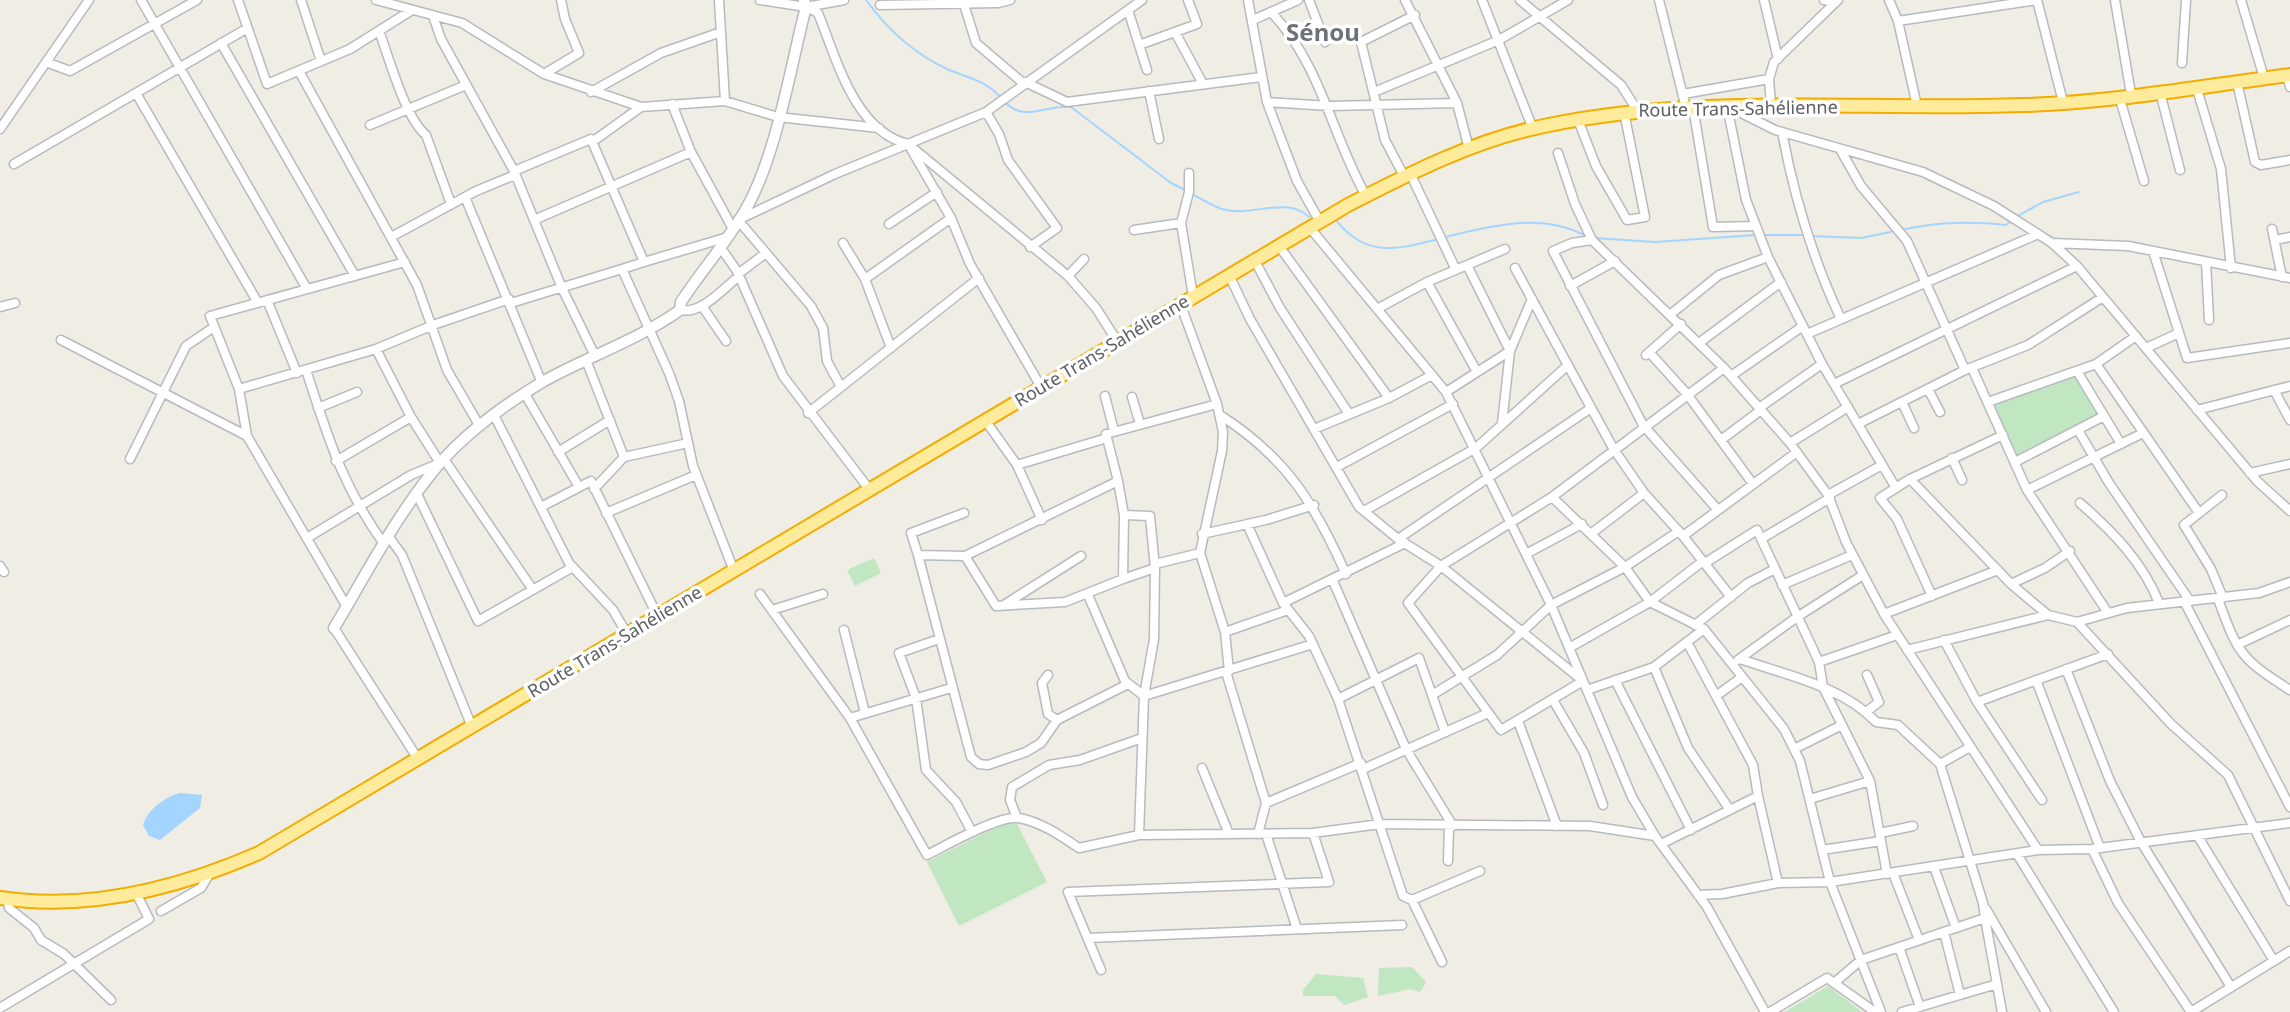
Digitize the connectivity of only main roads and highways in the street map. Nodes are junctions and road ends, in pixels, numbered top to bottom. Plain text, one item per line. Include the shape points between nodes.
1 (2289, 79) edge
2 (4, 899) edge

1 - 2 highway, Route Trans-Sahélienne via 2264,78 2063,102 1630,111 1532,129 1469,149 1366,196 1180,303 279,842 210,873 136,893

